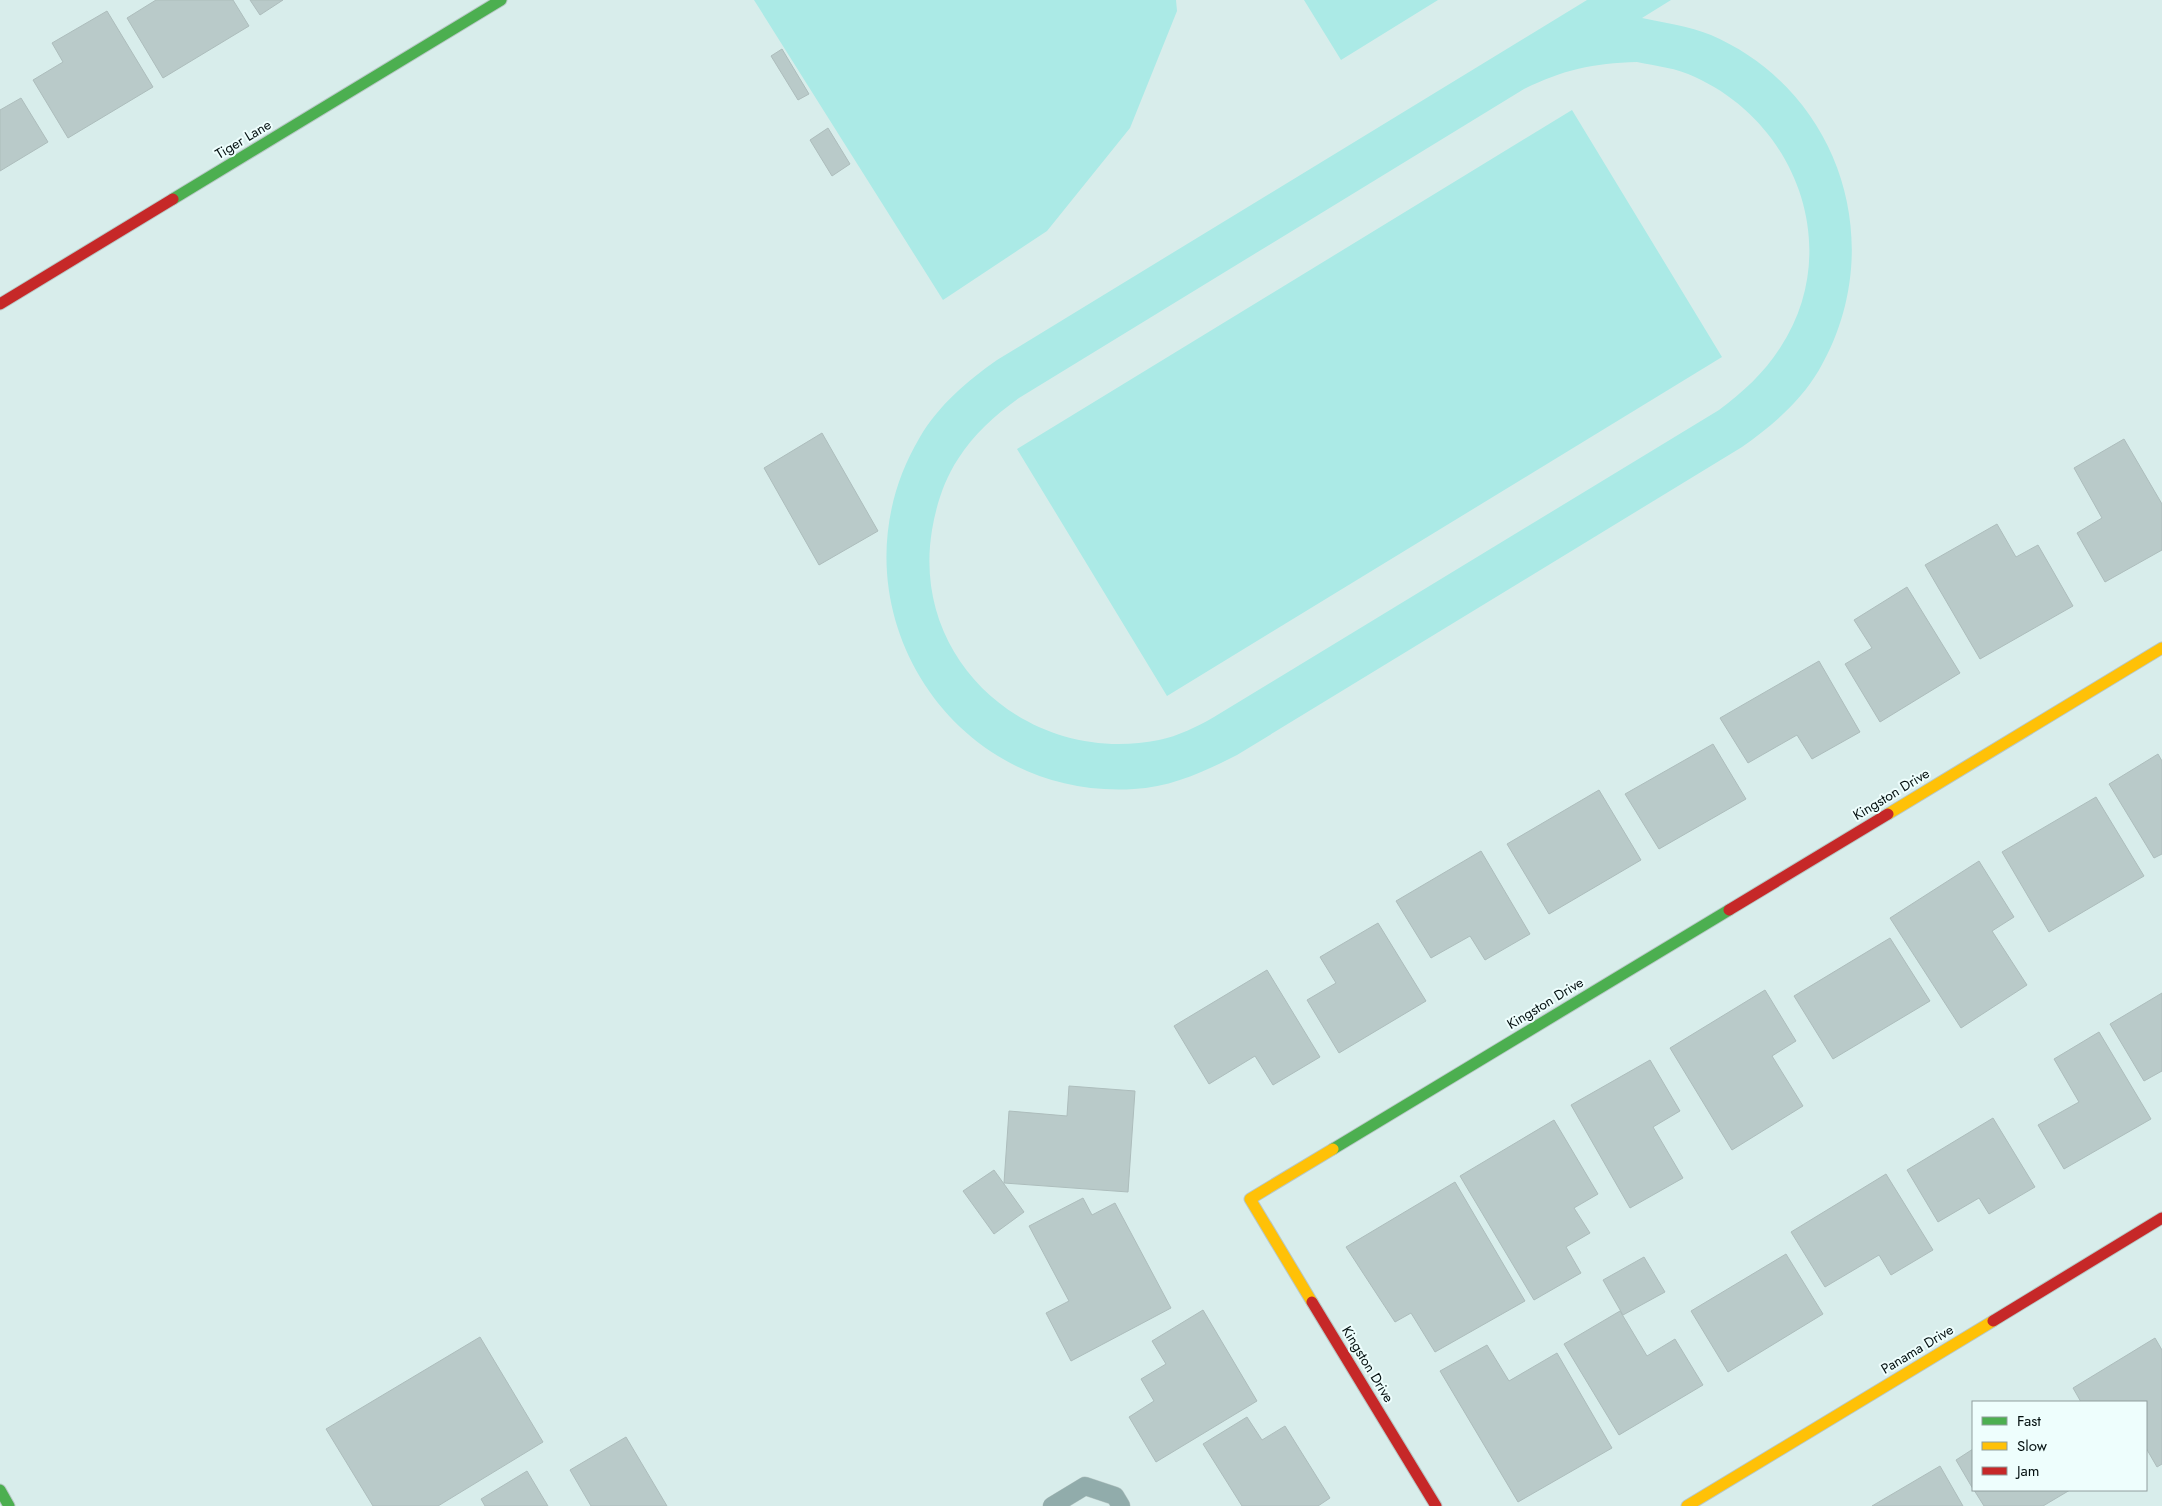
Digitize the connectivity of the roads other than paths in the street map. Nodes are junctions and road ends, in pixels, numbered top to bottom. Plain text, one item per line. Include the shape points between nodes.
1 (501, 0) edge
2 (0, 304) edge
3 (2162, 648) edge
4 (2162, 1218) edge
5 (0, 1490) edge
6 (9, 1506) edge
7 (1052, 1506) edge
8 (1121, 1506) edge
9 (1436, 1506) edge
10 (1687, 1506) edge

1 - 2 street, Tiger Lane
3 - 9 street, Kingston Drive via 1250,1199
4 - 10 street, Panama Drive
5 - 6 street
7 - 8 lane via 1085,1486 1115,1496

